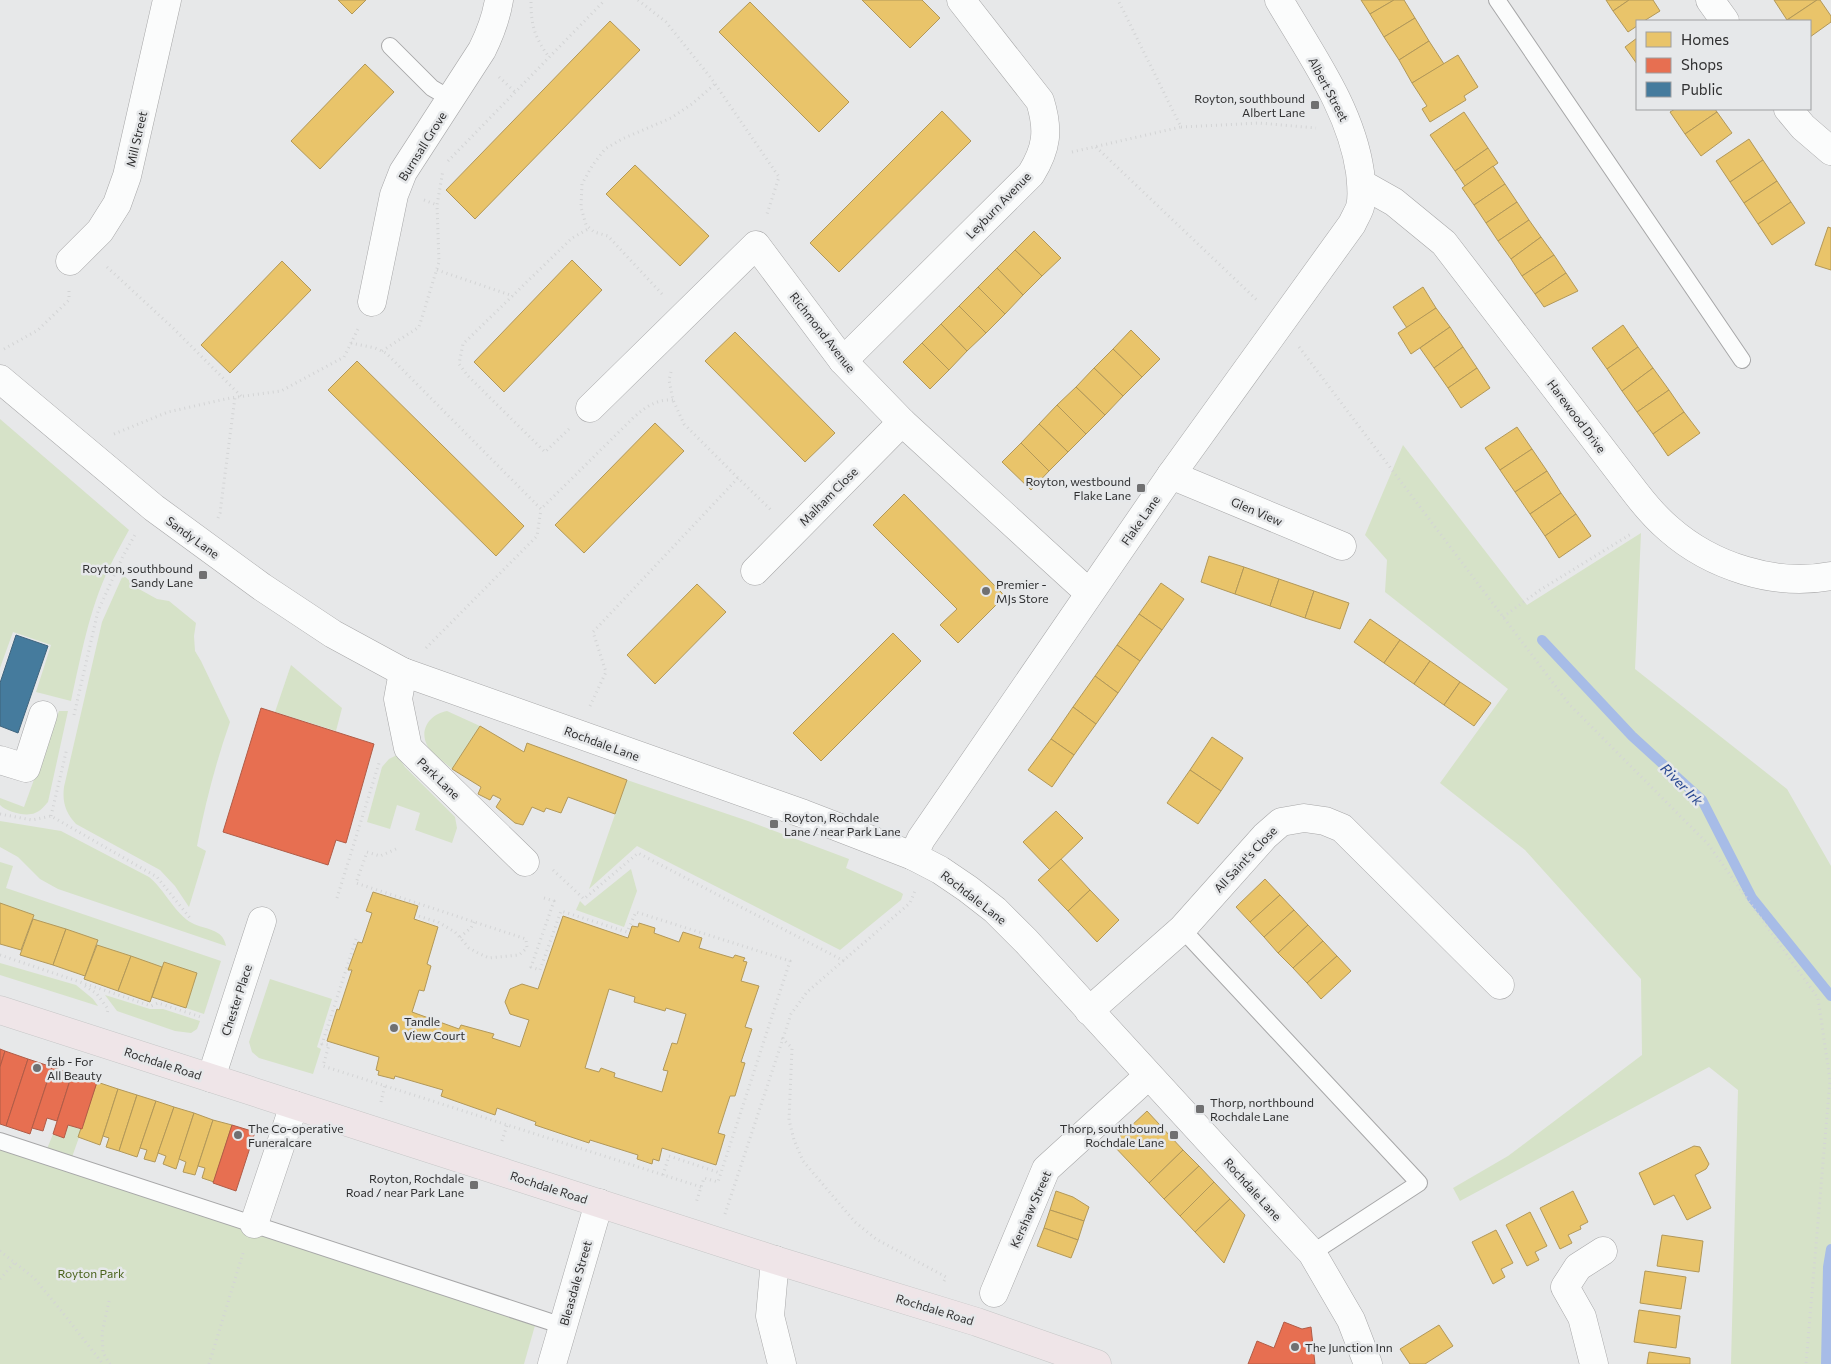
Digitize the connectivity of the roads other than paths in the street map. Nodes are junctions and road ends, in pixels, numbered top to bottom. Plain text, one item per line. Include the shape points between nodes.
1 (167, 0) edge
2 (499, 0) edge
3 (961, 0) edge
4 (1279, 0) edge
5 (1497, 0) edge
6 (1710, 0) edge
7 (1724, 20) edge
8 (390, 46) dead end
9 (451, 99) junction
10 (1789, 110) edge
11 (1831, 151) edge
12 (1362, 184) junction
13 (77, 253) road end
14 (372, 302) road end
15 (1742, 360) dead end
16 (843, 361) junction
17 (0, 379) edge
18 (590, 408) road end
19 (902, 422) junction
20 (1171, 475) junction
21 (1342, 546) dead end
22 (755, 571) dead end
23 (1831, 576) edge
24 (1089, 593) junction
25 (403, 672) junction
26 (43, 715) dead end
27 (0, 760) edge
28 (913, 856) junction
29 (525, 862) dead end
30 (262, 921) dead end
31 (1182, 929) junction
32 (1500, 985) dead end
33 (0, 1010) edge
34 (1089, 1011) junction
35 (1148, 1076) junction
36 (211, 1078) junction
37 (294, 1105) junction
38 (0, 1141) edge
39 (599, 1203) junction
40 (254, 1224) junction
41 (1602, 1251) dead end
42 (1312, 1253) junction
43 (775, 1260) junction
44 (994, 1292) dead end
45 (563, 1326) junction
46 (552, 1364) edge
47 (782, 1364) edge
48 (1097, 1364) edge
49 (1368, 1364) edge
50 (1594, 1364) edge

1 - 13 street, Mill Street via 127,176 117,204 100,231
2 - 9 street, Burnsall Grove via 491,33
3 - 16 street, Leyburn Avenue via 1040,101 1046,130 1044,145 1030,174
4 - 12 street, Albert Street via 1347,121 1357,152
5 - 15 lane
6 - 7 street
8 - 9 lane via 432,88
9 - 14 street, Burnsall Grove via 403,172 394,195
10 - 11 street
12 - 20 street, Flake Lane via 1360,206 1352,224
12 - 23 street, Harewood Drive via 1394,202 1444,243 1635,492 1669,529 1712,557 1762,575 1816,579
16 - 18 street, Richmond Avenue via 756,245
16 - 19 street, Richmond Avenue
17 - 25 street, Sandy Lane via 154,508 205,546 333,634
19 - 22 street, Malham Close
19 - 24 street, Richmond Avenue
20 - 21 street, Glen View
20 - 24 street, Flake Lane
24 - 28 street, Flake Lane via 921,839
25 - 28 street, Rochdale Lane via 804,814
25 - 29 street, Park Lane via 398,699 408,748
26 - 27 street via 26,768
28 - 34 street, Rochdale Lane via 940,870 995,910
30 - 36 street, Chester Place
31 - 32 street, All Saint's Close via 1281,822 1311,819 1342,828
31 - 34 street, All Saint's Close
31 - 42 lane via 1419,1183
33 - 36 main road, Rochdale Road
34 - 35 street, Rochdale Lane
35 - 42 street, Rochdale Lane
35 - 44 street, Kershaw Street via 1046,1169
36 - 37 main road, Rochdale Road
37 - 39 main road, Rochdale Road
37 - 40 street
38 - 40 lane
39 - 43 main road, Rochdale Road
39 - 45 street, Bleasdale Street
40 - 45 lane
41 - 50 street via 1578,1267 1565,1287 1582,1318
42 - 49 street, Rochdale Lane via 1351,1320
43 - 47 street via 770,1316
43 - 48 main road, Rochdale Road via 977,1322
45 - 46 street, Bleasdale Street

